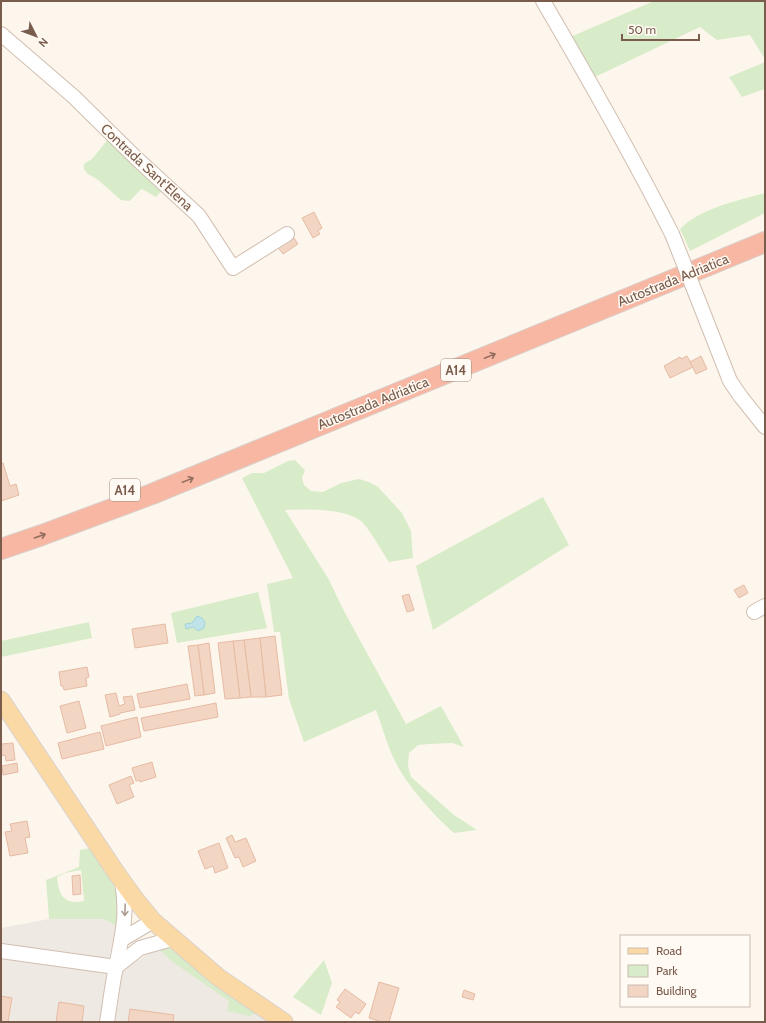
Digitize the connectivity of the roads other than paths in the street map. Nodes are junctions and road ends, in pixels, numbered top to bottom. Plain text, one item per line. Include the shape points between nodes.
1 (543, 1) edge
2 (1, 34) edge
3 (287, 234) dead end
4 (761, 236) edge
5 (765, 427) edge
6 (2, 546) edge
7 (1, 700) edge
8 (121, 880) junction
9 (153, 921) junction
10 (172, 939) junction
11 (121, 940) junction
12 (140, 948) junction
13 (1, 951) edge
14 (116, 967) junction
15 (107, 1022) edge
16 (284, 1022) edge

1 - 5 street, bridge via 597,94 672,234 730,381 740,398
2 - 3 street, Contrada Sant'Elena via 74,97 134,157 199,216 233,268
4 - 6 highway, Autostrada Adriatica / A14 via 152,494
7 - 8 main road
8 - 9 main road
8 -> 11 street via 125,899
9 - 10 main road
9 - 11 street
9 - 12 street
10 - 12 street
10 - 16 main road via 218,977
11 - 14 street
12 - 14 street
13 - 14 street
14 - 15 street

